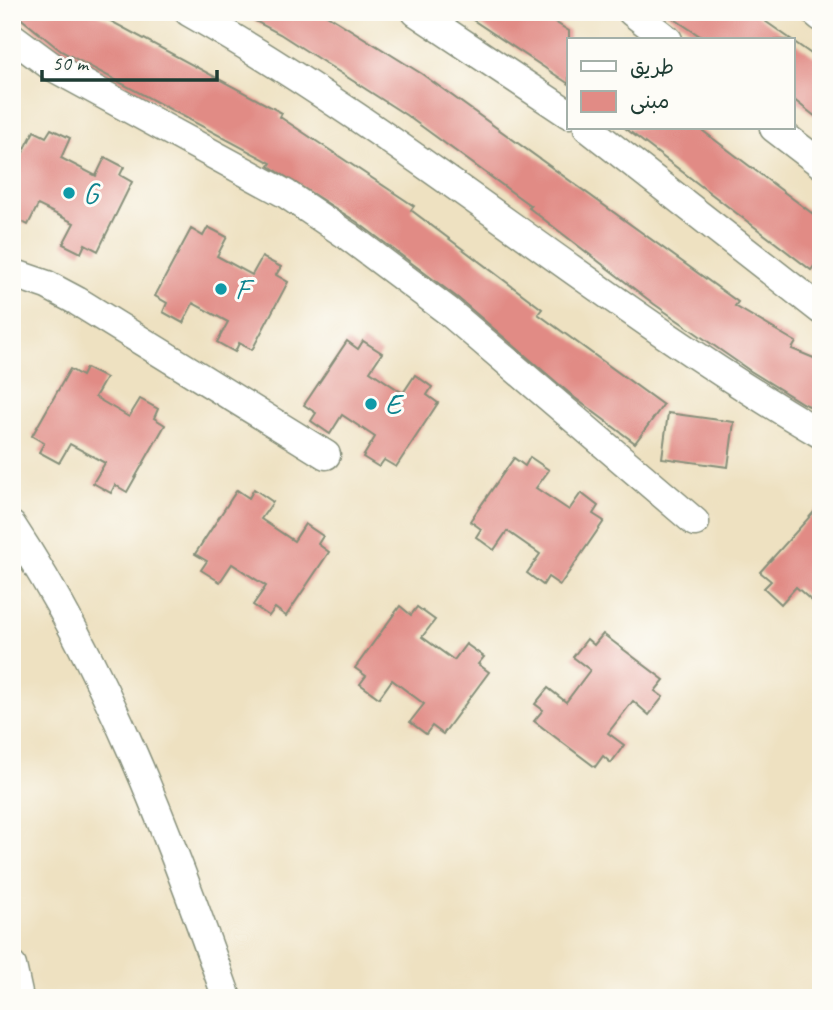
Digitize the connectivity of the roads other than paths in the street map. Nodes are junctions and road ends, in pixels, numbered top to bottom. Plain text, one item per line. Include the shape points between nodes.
1 (189, 12) edge
2 (416, 12) edge
3 (632, 12) edge
4 (815, 12) edge
5 (821, 17) edge
6 (12, 37) edge
7 (665, 38) edge
8 (567, 113) edge
9 (591, 130) edge
10 (777, 130) edge
11 (821, 164) edge
12 (12, 273) edge
13 (821, 310) edge
14 (821, 434) edge
15 (326, 454) dead end
16 (695, 522) dead end
17 (12, 526) edge
18 (12, 966) edge
19 (19, 998) edge
20 (227, 998) edge

1 - 14 street via 366,122 603,293
2 - 8 street
3 - 7 street
4 - 5 street
6 - 16 street via 51,66 286,194 348,236 448,311
9 - 13 street
10 - 11 street
12 - 15 street via 77,301
17 - 20 street via 54,589 123,734 192,898
18 - 19 street

